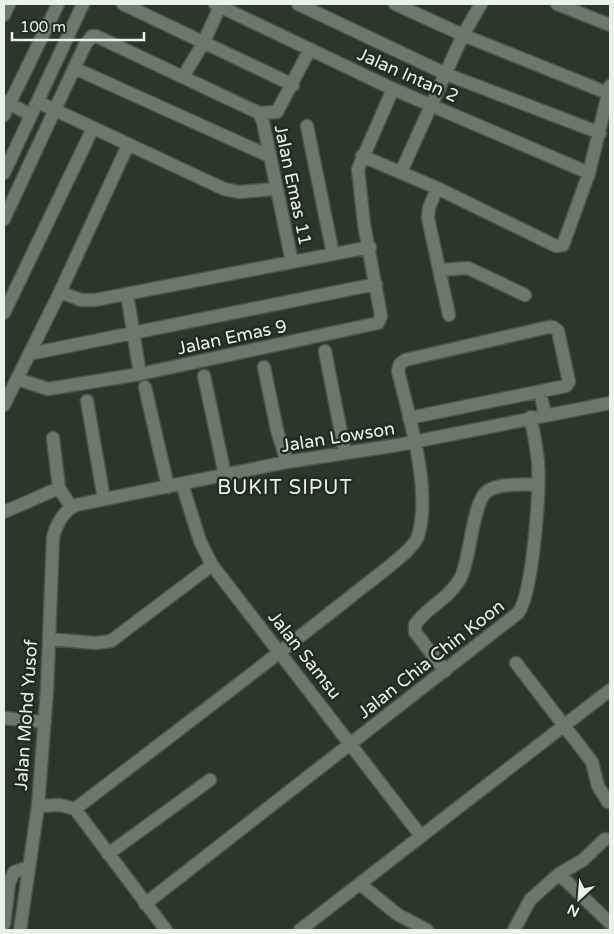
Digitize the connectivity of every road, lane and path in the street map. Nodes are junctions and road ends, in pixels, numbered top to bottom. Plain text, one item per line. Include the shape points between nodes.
1 (9, 4) edge
2 (58, 4) edge
3 (83, 4) edge
4 (123, 4) edge
5 (298, 4) edge
6 (394, 4) edge
7 (480, 4) edge
8 (557, 4) edge
9 (218, 5) edge
10 (4, 15) edge
11 (610, 25) edge
12 (463, 35) junction
13 (204, 42) junction
14 (310, 49) junction
15 (74, 68) junction
16 (446, 74) junction
17 (183, 76) junction
18 (293, 85) junction
19 (393, 89) junction
20 (610, 91) edge
21 (38, 102) junction
22 (432, 106) junction
23 (5, 107) edge
24 (55, 111) junction
25 (259, 113) junction
26 (31, 115) junction
27 (307, 126) dead end
28 (93, 128) junction
29 (600, 133) junction
30 (128, 145) junction
31 (269, 156) junction
32 (362, 156) junction
33 (401, 172) junction
34 (589, 173) junction
35 (4, 174) edge
36 (437, 188) junction
37 (275, 189) junction
38 (4, 219) edge
39 (370, 247) junction
40 (333, 254) junction
41 (292, 262) junction
42 (440, 270) junction
43 (376, 284) junction
44 (60, 292) junction
45 (127, 294) junction
46 (525, 295) dead end
47 (4, 313) edge
48 (449, 315) dead end
49 (134, 333) junction
50 (325, 351) dead end
51 (29, 354) junction
52 (264, 367) dead end
53 (140, 374) junction
54 (204, 376) dead end
55 (17, 378) junction
56 (145, 387) dead end
57 (540, 391) junction
58 (87, 401) dead end
59 (610, 403) edge
60 (4, 405) edge
61 (545, 415) junction
62 (531, 417) junction
63 (409, 418) junction
64 (53, 438) dead end
65 (414, 441) junction
66 (345, 453) junction
67 (287, 462) junction
68 (225, 475) junction
69 (182, 484) junction
70 (538, 484) junction
71 (168, 487) junction
72 (59, 488) junction
73 (104, 499) junction
74 (72, 507) junction
75 (4, 512) edge
76 (212, 565) junction
77 (49, 639) junction
78 (281, 653) junction
79 (516, 663) dead end
80 (445, 671) junction
81 (610, 690) edge
82 (4, 718) edge
83 (44, 722) junction
84 (566, 726) junction
85 (351, 744) junction
86 (210, 780) dead end
87 (608, 802) dead end
88 (38, 806) junction
89 (75, 809) junction
90 (421, 836) junction
91 (605, 839) dead end
92 (108, 854) junction
93 (28, 867) junction
94 (559, 874) junction
95 (360, 884) junction
96 (145, 904) junction
97 (610, 923) edge
98 (4, 924) edge
99 (20, 930) edge
100 (166, 930) edge
101 (300, 930) edge
102 (427, 930) edge
103 (514, 930) edge

1 - 10 street
2 - 23 street
3 - 21 street
4 - 13 street
5 - 16 street
6 - 12 street
7 - 12 street
8 - 11 street
9 - 13 street
9 - 14 street, Jalan Intan 2
12 - 16 street
12 - 20 street
13 - 17 street
13 - 18 street
14 - 18 street
14 - 19 street, Jalan Intan 2
15 - 17 street, Jalan Emas 11 via 85,45 92,36 96,36
15 - 24 street, Jalan Emas 11
15 - 31 street
16 - 22 street
16 - 29 street
17 - 25 street, Jalan Emas 11
18 - 25 street via 277,112
19 - 22 street, Jalan Intan 2
19 - 32 street, Jalan Emas 9
20 - 29 street
21 - 24 street
21 - 26 street
22 - 33 street
22 - 34 street, Jalan Intan 2
23 - 26 street
24 - 28 street
24 - 38 street, Jalan Emas 11
25 - 31 street, Jalan Emas 11
26 - 35 street
27 - 40 street
28 - 30 street
28 - 47 street
29 - 34 street
30 - 37 street via 232,192
30 - 44 street
31 - 37 street, Jalan Emas 11
32 - 33 street
32 - 39 street, Jalan Emas 9 via 358,177
33 - 36 street
34 - 36 street via 564,245 556,246
36 - 42 street via 428,218
37 - 41 street, Jalan Emas 11
39 - 40 street
39 - 43 street, Jalan Emas 9
40 - 41 street
41 - 45 street
42 - 46 street via 468,268
42 - 48 street
43 - 49 street
43 - 53 street, Jalan Emas 9 via 381,316 378,323
44 - 45 street via 87,300
44 - 51 street
45 - 49 street
49 - 51 street
49 - 53 street
50 - 66 street
51 - 55 street
52 - 67 street
53 - 55 street, Jalan Emas 9 via 48,389
54 - 68 street
55 - 60 street
56 - 71 street
57 - 61 street
57 - 63 street
57 - 63 street via 568,384 558,331 553,326 405,360 398,371
58 - 73 street
59 - 61 street, Jalan Lowson
61 - 62 street, Jalan Lowson
62 - 65 street, Jalan Lowson
62 - 70 street, Jalan Chia Chin Koon
63 - 65 street
64 - 72 street
65 - 66 street, Jalan Lowson
65 - 78 street via 422,513 416,541
66 - 67 street, Jalan Lowson
67 - 68 street, Jalan Lowson
68 - 69 street, Jalan Lowson
69 - 71 street, Jalan Lowson
69 - 76 street, Jalan Samsu via 200,541
70 - 80 street, Jalan Chia Chin Koon via 527,592 522,608
70 - 80 street via 499,487 483,494 462,577 451,592 414,625 415,632
71 - 73 street, Jalan Lowson
72 - 74 street
72 - 75 street
73 - 74 street, Jalan Lowson
74 - 77 street, Jalan Mohd Yusof via 60,519 54,537
76 - 77 street via 111,641
76 - 78 street, Jalan Samsu
77 - 83 street, Jalan Mohd Yusof
78 - 85 street, Jalan Samsu
78 - 89 street
79 - 84 street
80 - 85 street, Jalan Chia Chin Koon
81 - 84 street
82 - 83 street
83 - 88 street, Jalan Mohd Yusof
84 - 87 street via 595,767 598,786
84 - 90 street
85 - 90 street, Jalan Samsu
85 - 96 street, Jalan Chia Chin Koon
86 - 92 street
88 - 89 street via 60,805
88 - 93 street, Jalan Mohd Yusof
89 - 92 street
90 - 95 street
91 - 94 street via 583,860
92 - 96 street
93 - 98 street via 14,872 8,883
93 - 99 street, Jalan Mohd Yusof
94 - 97 street
94 - 103 street via 530,900
95 - 101 street
95 - 102 street via 397,914
96 - 100 street

